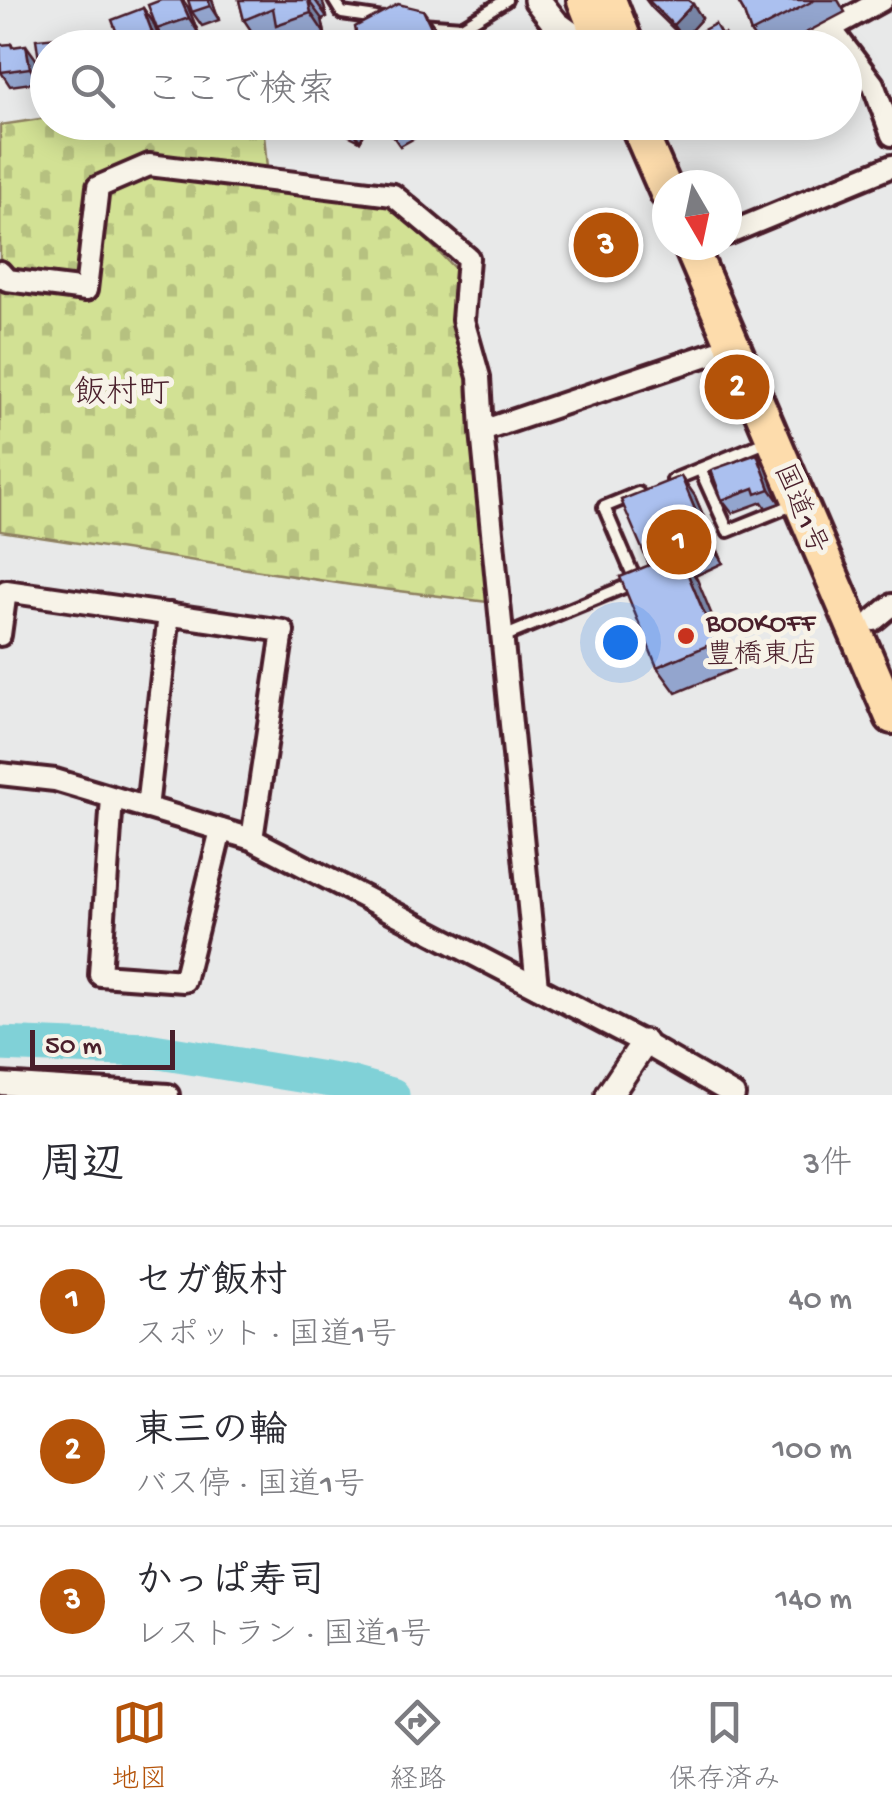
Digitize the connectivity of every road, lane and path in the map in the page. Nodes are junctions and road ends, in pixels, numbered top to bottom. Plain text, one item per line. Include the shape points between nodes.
1 (334, 0) edge
2 (506, 0) edge
3 (537, 0) edge
4 (584, 0) edge
5 (609, 0) edge
6 (883, 0) edge
7 (892, 1) edge
8 (396, 20) edge
9 (414, 23) edge
10 (831, 29) edge
11 (564, 30) edge
12 (596, 30) edge
13 (621, 30) edge
14 (862, 70) edge
15 (892, 135) edge
16 (644, 140) edge
17 (668, 140) edge
18 (892, 166) edge
19 (657, 170) edge
20 (681, 170) edge
21 (742, 228) edge
22 (697, 260) edge
23 (719, 260) edge
24 (0, 272) edge
25 (734, 346) junction
26 (482, 431) junction
27 (774, 439) junction
28 (700, 469) junction
29 (668, 482) edge
30 (652, 488) edge
31 (800, 502) junction
32 (883, 612) edge
33 (169, 614) junction
34 (0, 635) edge
35 (503, 637) junction
36 (892, 663) edge
37 (892, 716) edge
38 (0, 774) edge
39 (112, 798) junction
40 (147, 808) junction
41 (221, 830) junction
42 (252, 839) junction
43 (537, 986) junction
44 (644, 1042) junction
45 (0, 1084) edge
46 (168, 1095) edge
47 (609, 1095) edge
48 (734, 1095) edge

1 - 8 lane via 342,13
2 - 9 lane via 462,27
3 - 11 street
4 - 12 highway
5 - 13 highway
6 - 7 street
6 - 10 street
14 - 15 street
16 - 19 highway
17 - 20 highway
18 - 21 street
22 - 25 highway, 国道1号
23 - 32 highway, 国道1号
24 - 26 street via 7,280 86,290 98,187 149,165 393,195 468,258 463,320 479,377
25 - 26 street
25 - 27 highway, 国道1号
26 - 35 street
27 - 28 lane
27 - 31 highway, 国道1号
28 - 29 lane
28 - 31 lane via 728,531
30 - 35 lane via 604,507 636,582
31 - 37 highway, 国道1号
32 - 36 highway, 国道1号
33 - 34 street via 6,590
33 - 40 street
33 - 42 street via 283,631
35 - 43 street
38 - 39 street via 55,780
39 - 40 street
39 - 41 street via 100,975 184,981
40 - 41 street
41 - 42 street
42 - 43 street
43 - 44 street
44 - 47 street
44 - 48 street
45 - 46 street

